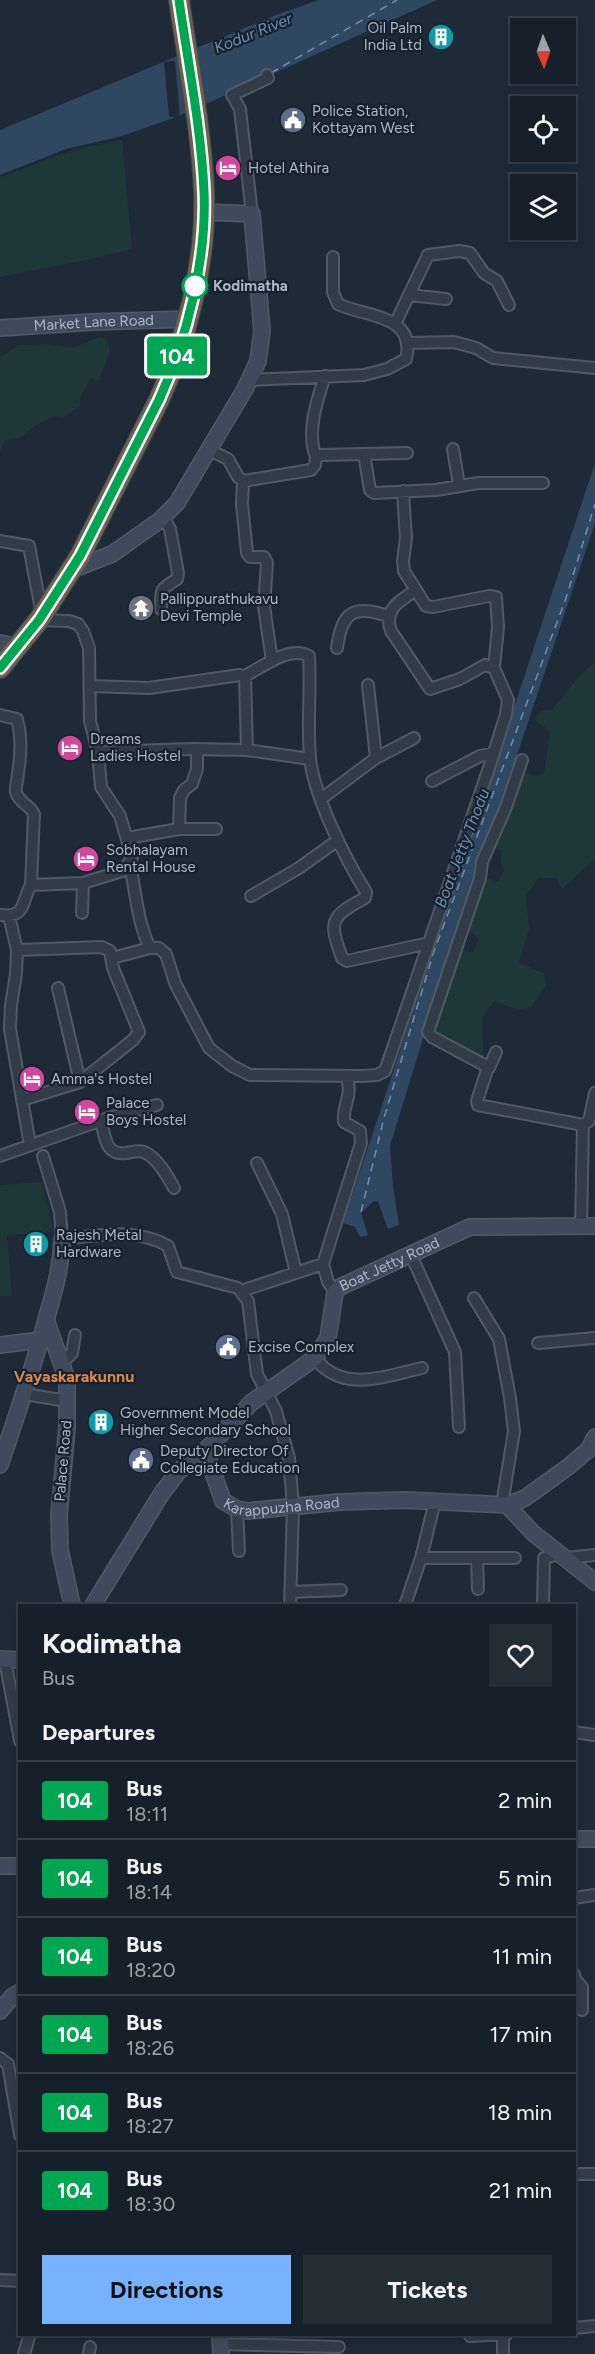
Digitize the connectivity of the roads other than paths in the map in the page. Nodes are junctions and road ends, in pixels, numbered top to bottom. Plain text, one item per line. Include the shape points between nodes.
1 (179, 0) edge
2 (267, 75) dead end
3 (204, 212) junction
4 (252, 214) junction
5 (333, 257) dead end
6 (410, 295) junction
7 (446, 299) dead end
8 (509, 305) dead end
9 (188, 319) junction
10 (395, 324) junction
11 (0, 328) edge
12 (408, 343) junction
13 (595, 368) edge
14 (326, 376) junction
15 (250, 380) junction
16 (453, 449) dead end
17 (209, 450) junction
18 (406, 453) dead end
19 (364, 454) junction
20 (316, 457) junction
21 (243, 481) junction
22 (543, 483) dead end
23 (459, 485) junction
24 (403, 491) junction
25 (164, 516) junction
26 (0, 541) edge
27 (71, 570) junction
28 (416, 590) junction
29 (161, 609) dead end
30 (388, 616) junction
31 (41, 617) junction
32 (9, 644) edge
33 (337, 648) dead end
34 (272, 661) junction
35 (0, 668) edge
36 (494, 668) junction
37 (245, 676) junction
38 (368, 685) dead end
39 (90, 686) junction
40 (0, 715) edge
41 (414, 738) dead end
42 (197, 749) junction
43 (247, 750) junction
44 (98, 752) junction
45 (494, 753) junction
46 (376, 758) junction
47 (310, 759) junction
48 (522, 760) dead end
49 (432, 781) dead end
50 (321, 799) junction
51 (179, 829) junction
52 (216, 829) dead end
53 (127, 838) junction
54 (339, 840) junction
55 (130, 865) junction
56 (83, 883) junction
57 (31, 885) junction
58 (251, 896) dead end
59 (82, 913) dead end
60 (5, 915) edge
61 (429, 943) junction
62 (150, 948) junction
63 (16, 950) junction
64 (112, 958) junction
65 (58, 988) dead end
66 (496, 1052) dead end
67 (489, 1068) junction
68 (346, 1076) junction
69 (80, 1082) junction
70 (595, 1093) edge
71 (22, 1100) junction
72 (157, 1105) dead end
73 (101, 1121) junction
74 (589, 1122) edge
75 (30, 1145) junction
76 (0, 1156) edge
77 (44, 1156) dead end
78 (257, 1163) dead end
79 (174, 1188) dead end
80 (588, 1227) edge
81 (62, 1239) junction
82 (411, 1255) junction
83 (324, 1264) junction
84 (296, 1273) junction
85 (241, 1291) junction
86 (335, 1292) junction
87 (474, 1298) dead end
88 (46, 1320) junction
89 (75, 1335) dead end
90 (595, 1338) edge
91 (41, 1340) junction
92 (538, 1343) dead end
93 (0, 1344) edge
94 (315, 1358) junction
95 (62, 1363) junction
96 (422, 1368) dead end
97 (266, 1393) junction
98 (24, 1394) junction
99 (67, 1401) junction
100 (459, 1427) dead end
101 (595, 1437) edge
102 (199, 1457) junction
103 (0, 1465) edge
104 (435, 1501) junction
105 (505, 1505) junction
106 (293, 1507) junction
107 (237, 1509) junction
108 (239, 1551) dead end
109 (595, 1555) edge
110 (563, 1556) junction
111 (421, 1557) junction
112 (515, 1558) dead end
113 (477, 1559) junction
114 (595, 1582) edge
115 (478, 1589) dead end
116 (341, 1590) dead end
117 (291, 1592) junction
118 (72, 1604) edge
119 (94, 1604) edge
120 (290, 1604) edge
121 (405, 1604) edge
122 (543, 1604) edge
123 (8, 1660) edge
124 (576, 1732) edge
125 (18, 1733) edge
126 (595, 1735) edge
127 (576, 1839) edge
128 (595, 1839) edge
129 (0, 1866) edge
130 (18, 1866) edge
131 (595, 1895) edge
132 (576, 1898) edge
133 (576, 1980) edge
134 (18, 1993) edge
135 (582, 2010) dead end
136 (0, 2011) edge
137 (0, 2058) edge
138 (18, 2123) edge
139 (576, 2174) edge
140 (595, 2174) edge
141 (0, 2280) edge
142 (18, 2281) edge
143 (595, 2326) edge
144 (576, 2328) edge
145 (29, 2336) edge
146 (337, 2336) edge
147 (503, 2336) edge
148 (220, 2344) edge
149 (339, 2351) edge
150 (24, 2354) edge
151 (503, 2354) edge

1 - 3 highway via 198,127
2 - 4 street via 268,78 232,95 240,109
3 - 4 main road
3 - 9 highway
4 - 15 main road via 262,331 258,361
5 - 10 street via 333,292 338,304
6 - 7 street
6 - 8 street via 428,255 466,250 484,273 496,281
6 - 10 street
9 - 11 main road, Market Lane Road
9 - 27 highway via 159,400
10 - 12 street
12 - 13 street via 454,342 493,358
12 - 14 street via 406,359 400,363 364,375
14 - 15 street
14 - 20 street via 314,422 312,441
15 - 17 main road
16 - 23 street
17 - 21 street via 228,459
17 - 25 main road via 177,503
18 - 19 street
19 - 20 street
19 - 24 street via 371,493
20 - 21 street via 311,470
21 - 34 street via 247,553 250,557 264,557 267,563 264,606
22 - 23 street
23 - 24 street
24 - 28 street via 403,561
25 - 27 main road via 112,554
25 - 29 street via 178,573 177,579 161,591
26 - 31 street via 30,546
27 - 31 highway
28 - 30 street
28 - 36 street via 426,606 433,607 496,597
30 - 33 street via 361,609 353,612 343,624
30 - 36 street via 391,631 430,689 485,665
31 - 32 highway
31 - 39 street via 69,621 84,631 89,648
32 - 35 highway
34 - 37 street
34 - 47 street via 302,653 309,656
36 - 45 street via 508,699
37 - 39 street via 149,688
37 - 43 street
38 - 46 street
39 - 44 street via 90,721
40 - 57 street via 18,719 20,728 15,791 34,814
41 - 46 street
42 - 43 street
42 - 44 street
42 - 51 street via 192,784 180,798
43 - 47 street
44 - 53 street via 101,787 120,816
45 - 49 street via 480,756
45 - 61 street
46 - 50 street
47 - 50 street
48 - 67 street via 482,862 428,1032
50 - 54 street
51 - 52 street
51 - 53 street
53 - 55 street
54 - 58 street
54 - 61 street via 366,892 365,898 336,916 333,926 342,958 361,959
55 - 56 street
55 - 62 street via 138,915
56 - 57 street
56 - 59 street
57 - 60 street via 23,907 17,913
60 - 63 street
61 - 68 street via 385,1071
62 - 64 street
62 - 68 street via 159,948 166,954 175,983 209,1048 232,1066 249,1075
63 - 64 street via 102,947 110,951
63 - 71 street via 10,1029
64 - 69 street via 138,1036
65 - 69 street
66 - 67 street
67 - 74 street via 478,1105
68 - 83 street via 350,1095 344,1122 360,1131 361,1143
69 - 71 street
70 - 74 street
71 - 75 street
72 - 73 street
73 - 75 street
73 - 79 street via 111,1151 148,1154
74 - 80 street
75 - 76 street
77 - 81 street via 60,1212
78 - 84 street via 282,1214
80 - 82 main road, Boat Jetty Road via 470,1227
81 - 85 street via 140,1235 168,1246 177,1272
81 - 88 main road via 61,1266
82 - 86 main road, Boat Jetty Road
82 - 100 street via 455,1352
83 - 84 street
83 - 86 street
84 - 85 street
85 - 97 street via 248,1301 256,1374
86 - 94 main road, Boat Jetty Road via 328,1338
87 - 105 street via 499,1339 510,1398 514,1431
88 - 91 main road
88 - 95 main road, Palace Road
89 - 95 street via 72,1353
90 - 92 street
91 - 93 main road
91 - 98 main road
94 - 96 street via 324,1369 352,1380 366,1381
94 - 97 main road, Boat Jetty Road
95 - 99 main road, Palace Road
97 - 102 main road, Boat Jetty Road via 252,1402
97 - 106 street via 276,1411 289,1458
98 - 99 street
98 - 103 main road
99 - 118 main road, Palace Road via 59,1515 60,1550
101 - 105 main road via 589,1449 557,1475 525,1498
102 - 107 main road, Karappuzha Road via 212,1466 223,1501
102 - 119 main road via 185,1464 162,1493
104 - 105 main road, Karappuzha Road
104 - 106 main road, Karappuzha Road via 356,1501
104 - 111 street
105 - 110 main road
106 - 107 main road, Karappuzha Road
106 - 117 street
107 - 108 street
109 - 110 street
110 - 114 main road
110 - 122 street via 544,1558
111 - 113 street
111 - 121 street
112 - 113 street
113 - 115 street
116 - 117 street
117 - 120 street
123 - 125 street
124 - 126 street
127 - 128 main road
129 - 130 main road
131 - 132 street
133 - 135 street via 582,1987
134 - 136 main road
137 - 138 street via 8,2064
139 - 140 street
141 - 142 street
143 - 144 street
145 - 150 street
146 - 149 street
147 - 151 street
148 - 149 street

